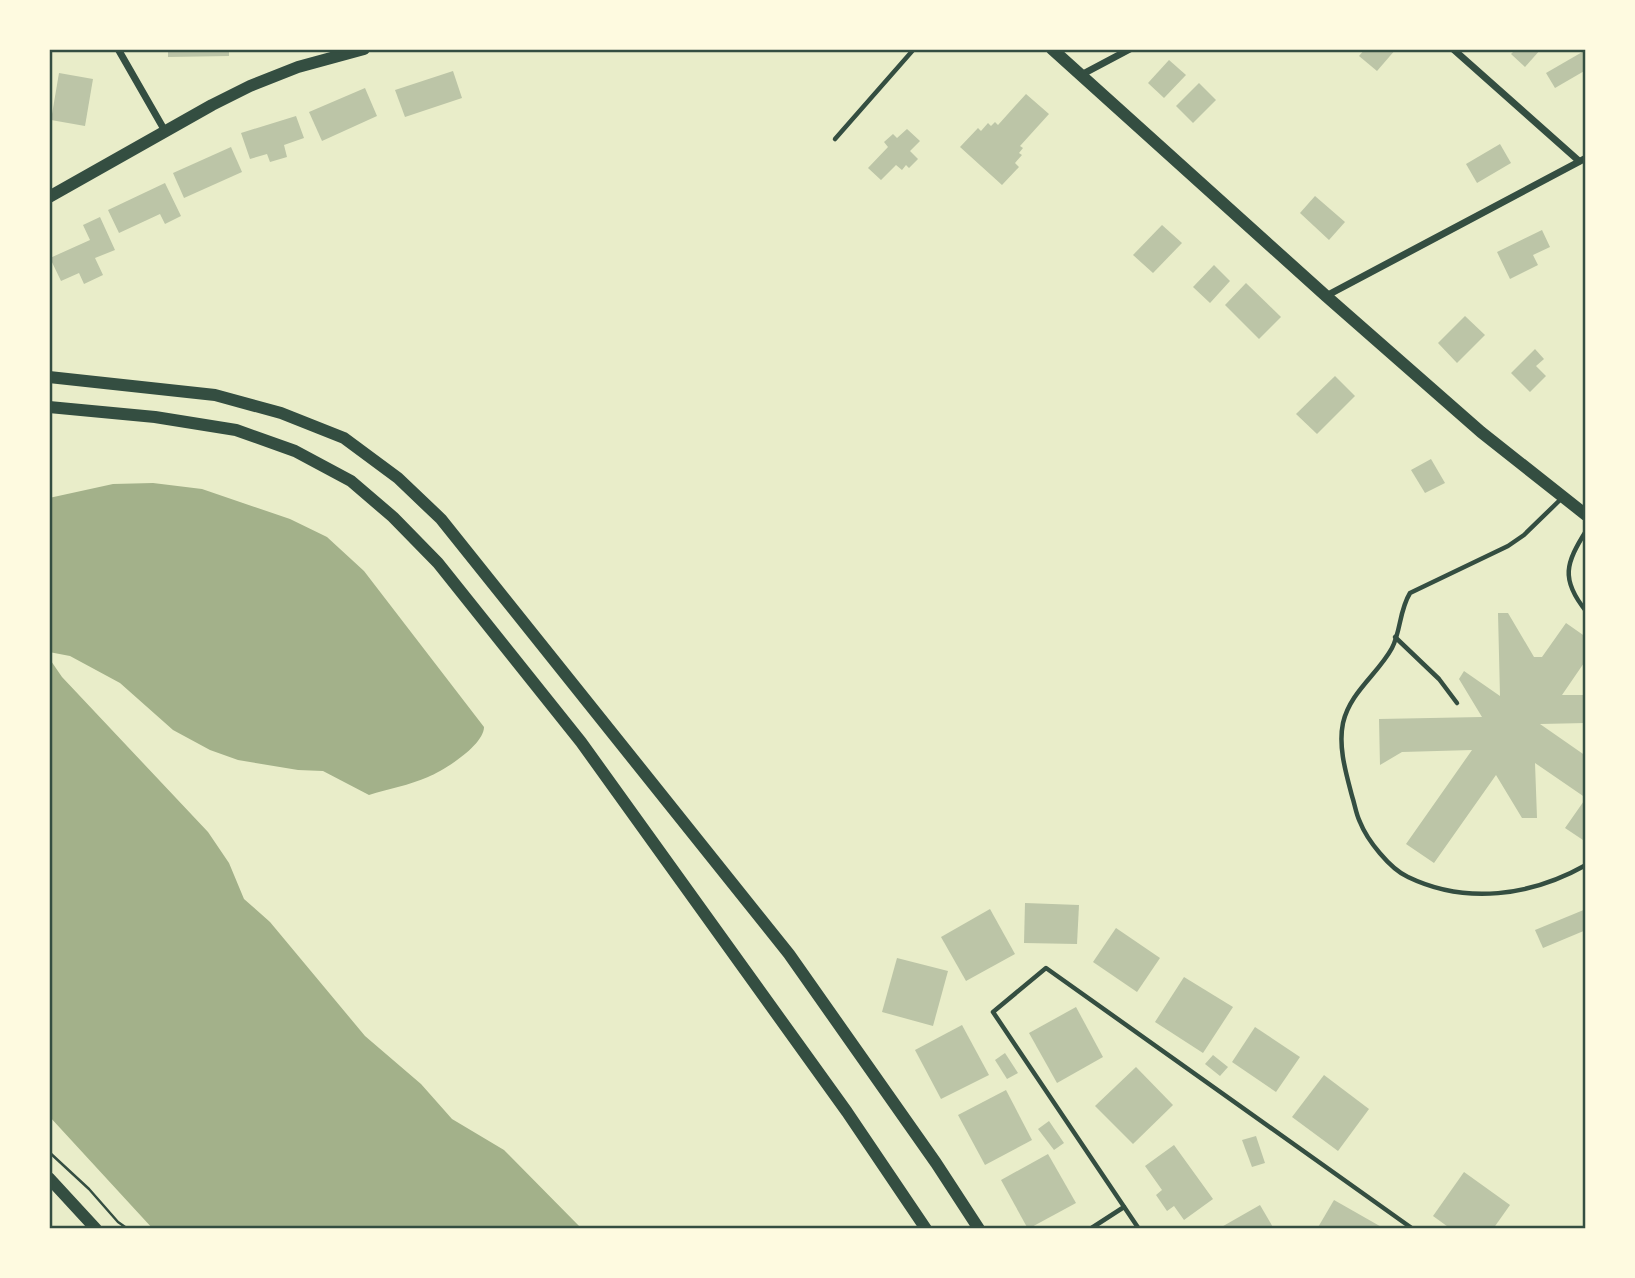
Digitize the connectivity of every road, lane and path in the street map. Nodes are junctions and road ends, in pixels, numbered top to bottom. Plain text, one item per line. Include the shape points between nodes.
1 (118, 49) edge
2 (361, 49) edge
3 (915, 49) edge
4 (1052, 49) edge
5 (1129, 49) edge
6 (1452, 49) edge
7 (1080, 75) junction
8 (165, 131) junction
9 (835, 139) dead end
10 (1582, 160) edge
11 (49, 197) edge
12 (1326, 296) junction
13 (49, 377) edge
14 (49, 407) edge
15 (1563, 497) junction
16 (1586, 515) edge
17 (1586, 531) edge
18 (1586, 611) edge
19 (1395, 638) junction
20 (1458, 703) dead end
21 (1586, 865) edge
22 (49, 1152) edge
23 (49, 1178) edge
24 (1124, 1207) junction
25 (96, 1229) edge
26 (128, 1229) edge
27 (926, 1229) edge
28 (979, 1229) edge
29 (1090, 1229) edge
30 (1139, 1229) edge
31 (1413, 1229) edge

1 - 8 street
2 - 8 main road via 250,86
3 - 9 lane
4 - 7 main road
5 - 7 street
6 - 10 street
7 - 12 main road
8 - 11 main road
10 - 12 street
12 - 15 main road
13 - 28 main road via 215,394 281,413 344,438 398,478 441,519 789,954
14 - 27 main road via 236,430 295,451 351,481 393,517 438,563 581,742
15 - 16 main road
15 - 19 lane via 1524,536 1410,593 1402,605
17 - 18 lane via 1568,566 1568,580
19 - 20 lane
19 - 21 lane via 1357,693 1343,722 1341,747 1360,822 1378,852 1406,877 1455,892 1501,895 1548,883
22 - 26 path
23 - 25 main road
24 - 29 lane
24 - 30 lane
24 - 31 lane via 993,1012 1046,968

